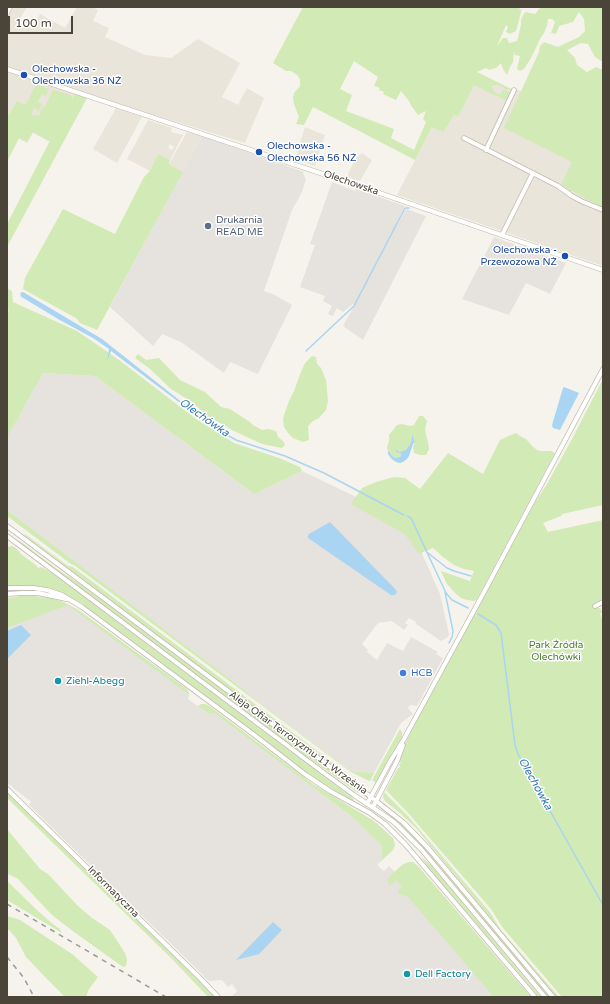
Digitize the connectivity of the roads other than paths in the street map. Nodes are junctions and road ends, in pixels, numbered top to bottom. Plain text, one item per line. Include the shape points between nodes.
1 (10, 7) edge
2 (7, 13) edge
3 (7, 69) edge
4 (514, 90) dead end
5 (464, 138) dead end
6 (486, 150) junction
7 (533, 173) junction
8 (603, 210) edge
9 (502, 235) junction
10 (603, 270) edge
11 (603, 369) edge
12 (8, 528) edge
13 (14, 531) junction
14 (8, 537) edge
15 (7, 588) edge
16 (7, 594) edge
17 (68, 599) junction
18 (603, 602) edge
19 (595, 606) dead end
20 (404, 739) junction
21 (7, 789) edge
22 (371, 797) junction
23 (376, 801) junction
24 (367, 804) junction
25 (373, 807) junction
26 (218, 997) edge
27 (535, 997) edge
28 (545, 997) edge
29 (553, 997) edge

1 - 2 street
3 - 9 street, Olechowska
4 - 6 street
5 - 6 street
6 - 7 street
7 - 8 street via 576,199
7 - 9 street
9 - 10 street, Olechowska
11 - 20 street
12 - 13 street, Aleja Ofiar Terroryzmu 11 Września
13 - 14 street
13 - 22 street, Aleja Ofiar Terroryzmu 11 Września
14 - 24 street, Aleja Ofiar Terroryzmu 11 Września
15 - 17 street via 40,589
16 - 17 street via 38,593
17 - 27 street via 89,612 310,778 385,824 405,844
18 - 19 street
20 - 22 street
20 - 23 street via 397,761
21 - 26 street, Informatyczna
22 - 23 street, Aleja Ofiar Terroryzmu 11 Września
22 - 24 street
23 - 25 street
23 - 29 street, Aleja Ofiar Terroryzmu 11 Września via 421,840
24 - 25 street, Aleja Ofiar Terroryzmu 11 Września
25 - 28 street, Aleja Ofiar Terroryzmu 11 Września via 417,844

